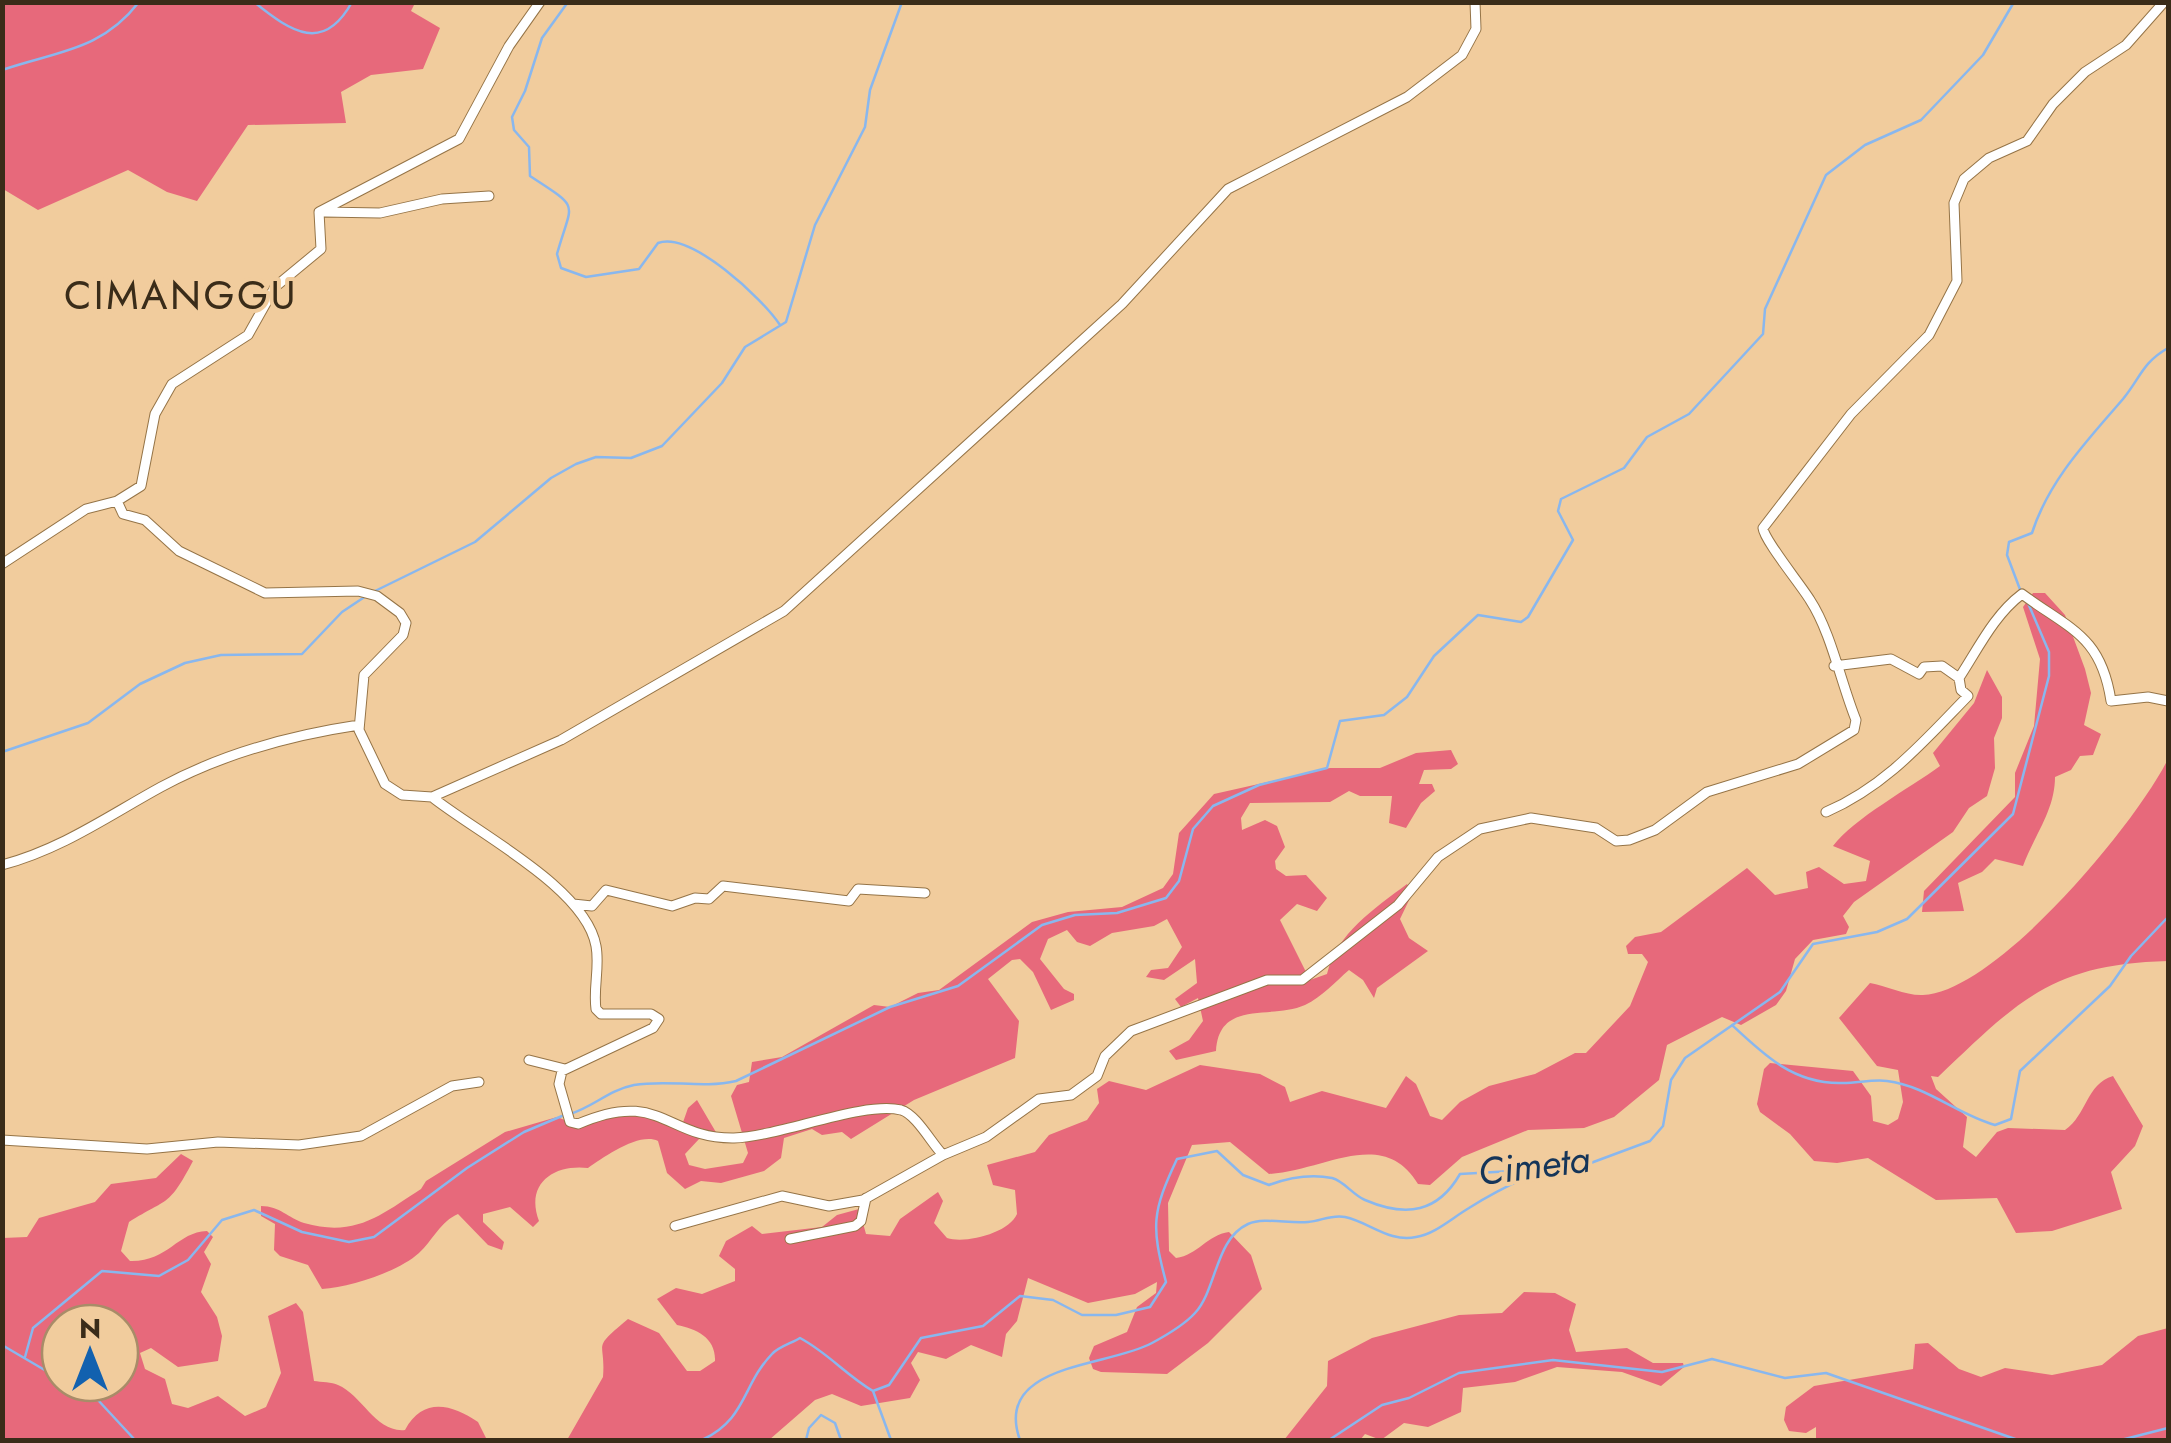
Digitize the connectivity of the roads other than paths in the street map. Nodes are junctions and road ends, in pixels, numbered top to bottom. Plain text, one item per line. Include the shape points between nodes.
1 (540, 2) edge
2 (1475, 2) edge
3 (2164, 2) edge
4 (489, 196) dead end
5 (319, 212) junction
6 (117, 501) junction
7 (2, 564) edge
8 (1834, 666) junction
9 (1959, 678) junction
10 (2168, 701) edge
11 (359, 725) junction
12 (432, 797) junction
13 (1826, 812) dead end
14 (2, 865) edge
15 (925, 894) dead end
16 (573, 904) junction
17 (529, 1060) dead end
18 (565, 1068) junction
19 (479, 1082) dead end
20 (2, 1140) edge
21 (943, 1155) junction
22 (866, 1198) junction
23 (675, 1226) dead end
24 (790, 1239) dead end

1 - 5 street via 459,138
2 - 12 street via 1476,28 1462,55 1408,97 1228,189 1122,304 784,611 561,740
3 - 8 street via 2126,45 2053,104 2030,138 1964,179 1954,203 1958,281 1929,334 1851,414 1762,528 1813,604
4 - 5 street via 380,213
5 - 6 street via 321,249 276,287 248,335 172,384 155,414 141,486
6 - 7 street via 86,509
6 - 11 street via 123,514 145,520 178,551 265,593 358,591 400,613 403,636 366,670
8 - 9 street via 1891,659 1920,674 1924,667 1942,666
8 - 21 street via 1856,726 1798,764 1720,786 1629,840 1531,818 1480,829 1438,857 1398,905 1302,980 1266,980 1131,1032 1105,1056 1097,1076 1071,1096 1039,1099 986,1136
9 - 10 street via 1993,622 2022,594 2080,632 2109,684 2111,701
9 - 13 street via 1968,696 1934,735 1881,782
11 - 12 street via 384,784 402,795
11 - 14 street via 234,754 164,785 76,839
12 - 16 street
15 - 16 street via 858,889 848,902 723,886 708,899 672,906 606,890 592,906
16 - 18 street via 596,945 596,1008 660,1019
17 - 18 street
18 - 21 street via 559,1084 573,1124 640,1110 694,1132 736,1138 901,1110
19 - 20 street via 452,1086 361,1136 299,1145 218,1142 147,1149
21 - 22 street
22 - 23 street via 829,1206 782,1196
22 - 24 street via 856,1226

